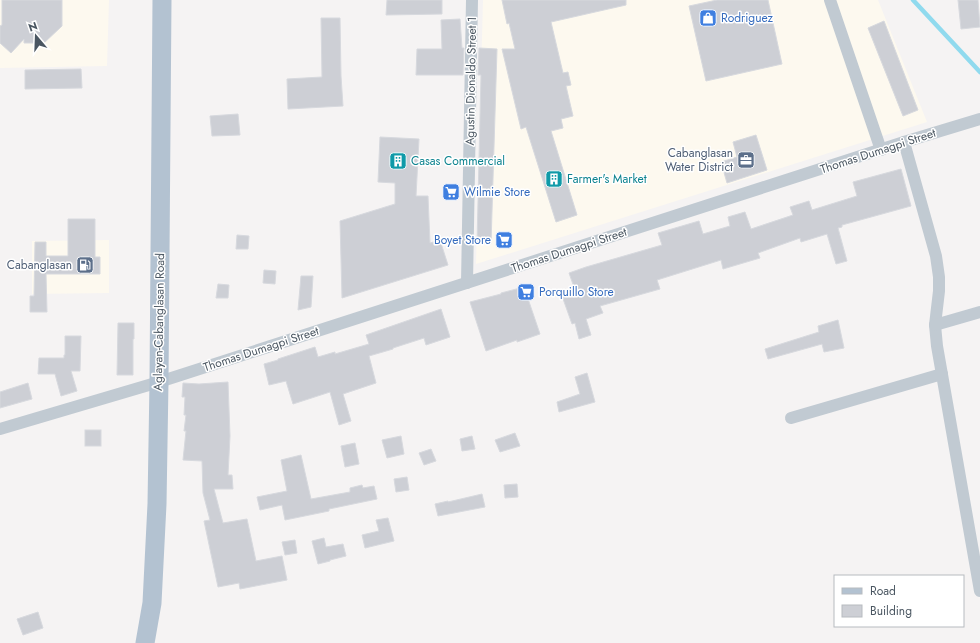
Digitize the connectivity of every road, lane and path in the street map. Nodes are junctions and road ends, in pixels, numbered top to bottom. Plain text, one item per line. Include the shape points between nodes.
1 (162, 0) edge
2 (472, 0) edge
3 (830, 0) edge
4 (980, 119) edge
5 (904, 142) junction
6 (881, 150) junction
7 (467, 283) junction
8 (980, 312) edge
9 (935, 325) junction
10 (942, 374) junction
11 (159, 382) junction
12 (791, 418) dead end
13 (0, 429) edge
14 (980, 591) edge
15 (146, 643) edge

1 - 11 main road, Aglayan-Cabanglasan Road
2 - 7 street, Agustin Dionaldo Street 1
3 - 6 street
4 - 5 street, Thomas Dumagpi Street
5 - 6 street, Thomas Dumagpi Street
5 - 9 street via 937,263 939,291
6 - 7 street, Thomas Dumagpi Street
7 - 11 street, Thomas Dumagpi Street
8 - 9 street
9 - 10 street
10 - 12 street
10 - 14 street
11 - 13 street, Thomas Dumagpi Street
11 - 15 main road, Aglayan-Cabanglasan Road via 152,604

